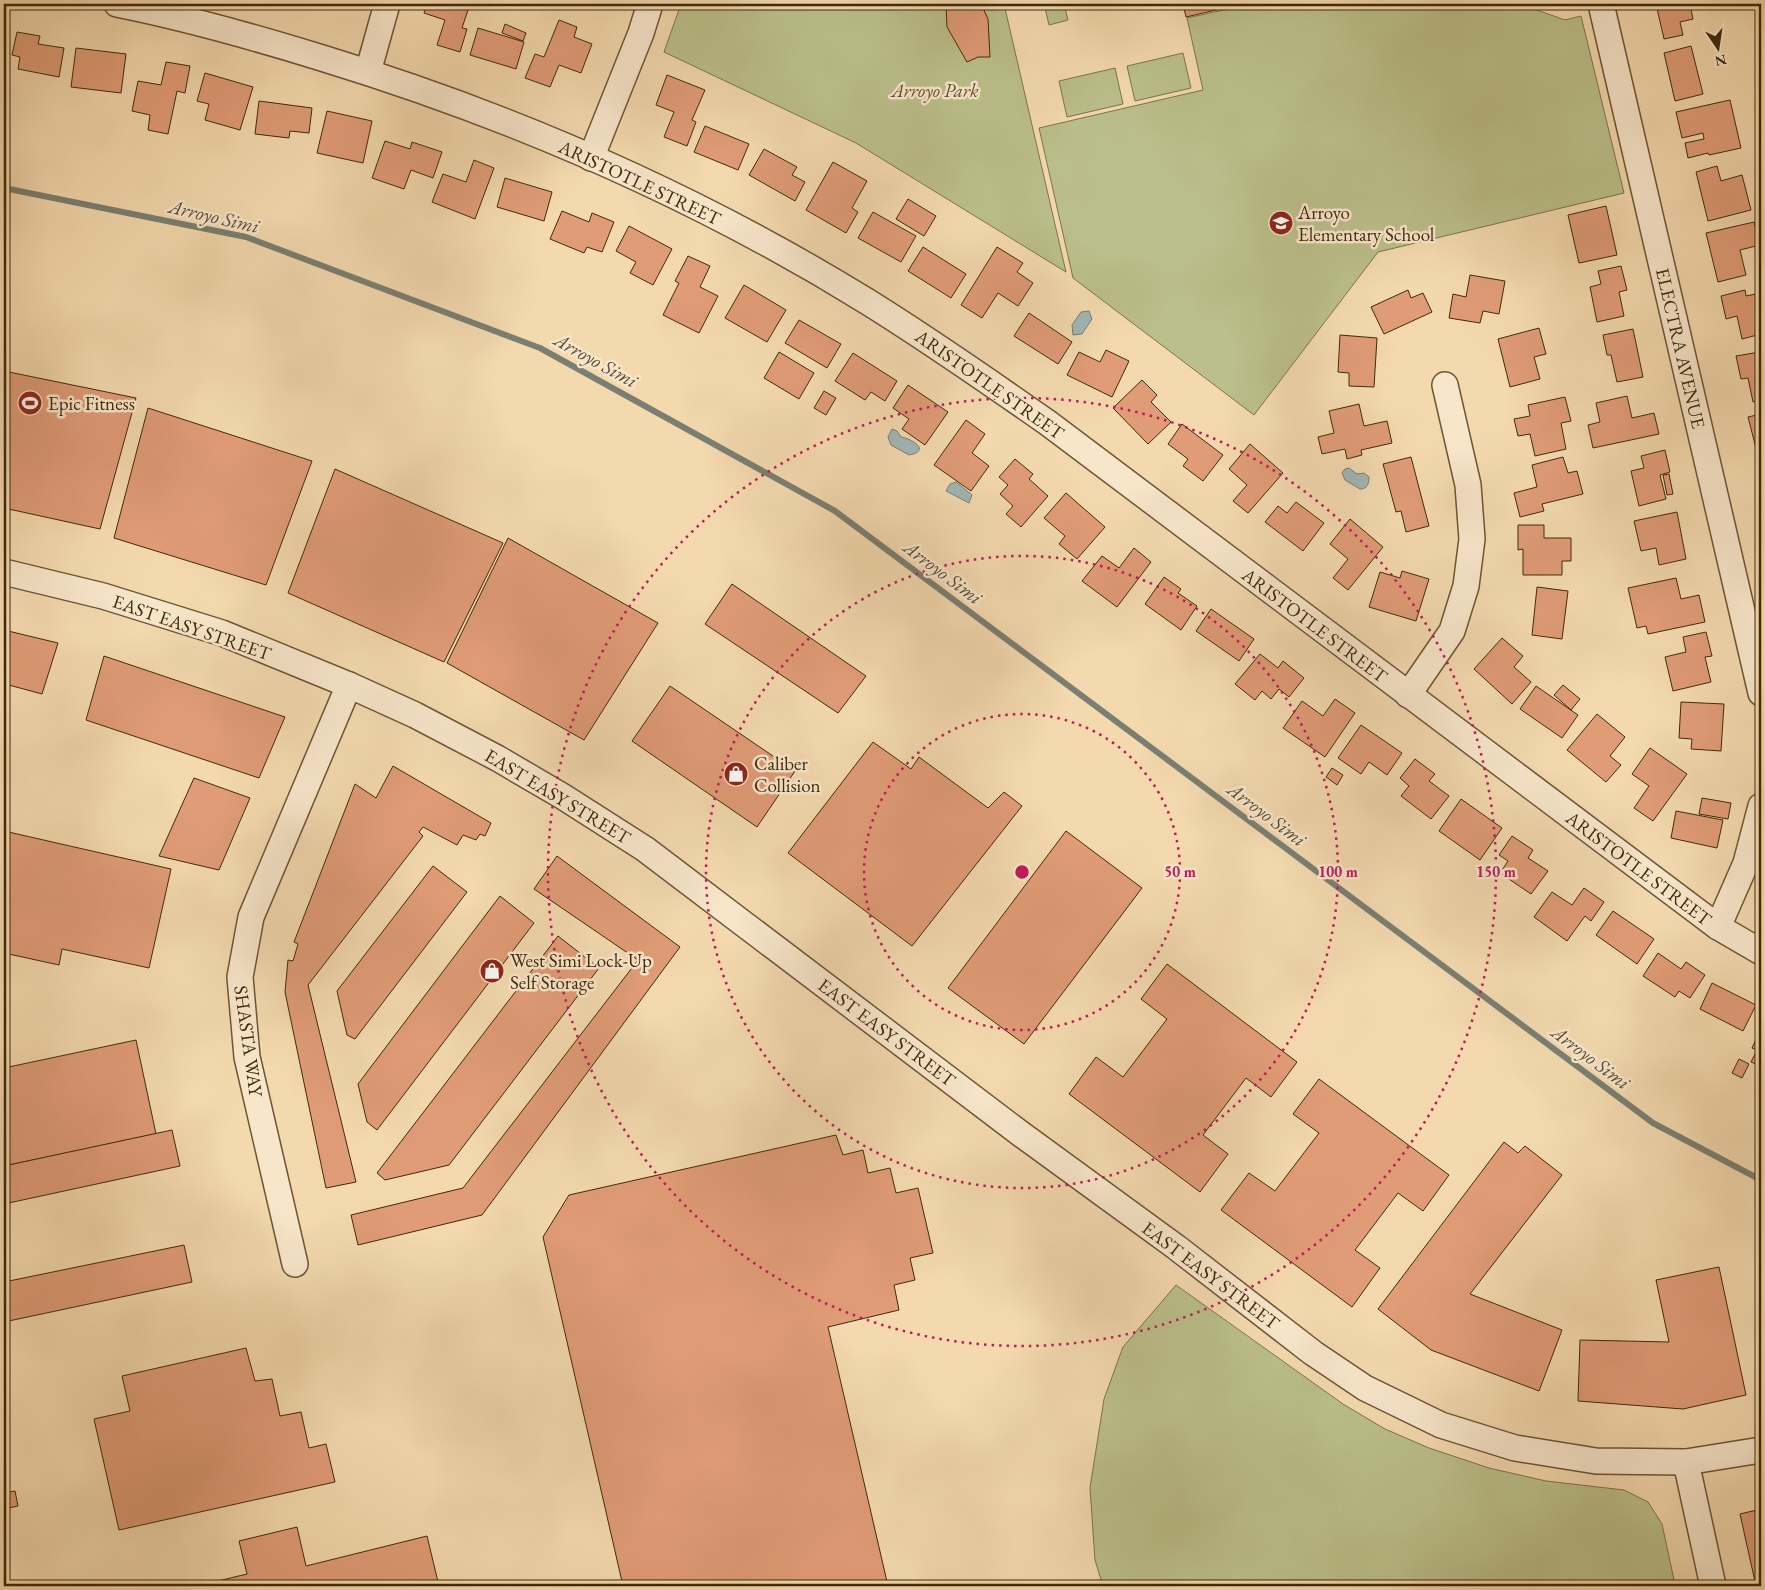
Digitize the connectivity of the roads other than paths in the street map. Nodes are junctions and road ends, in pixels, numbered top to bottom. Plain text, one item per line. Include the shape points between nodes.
1 (387, 4) edge
2 (650, 4) edge
3 (1601, 4) edge
4 (130, 5) edge
5 (368, 72) junction
6 (591, 158) junction
7 (1445, 385) dead end
8 (4, 572) edge
9 (348, 685) junction
10 (1761, 693) edge
11 (1408, 695) junction
12 (1761, 806) edge
13 (1718, 927) junction
14 (1761, 952) edge
15 (295, 1264) dead end
16 (1761, 1450) edge
17 (1686, 1462) junction
18 (1713, 1586) edge

1 - 5 street
2 - 6 street
3 - 10 street, ELECTRA AVENUE
4 - 5 street, ARISTOTLE STREET via 245,34
5 - 6 street, ARISTOTLE STREET via 478,110
6 - 11 street, ARISTOTLE STREET via 766,243 866,300 944,350 1048,423
7 - 11 street via 1468,484 1472,539 1466,586 1452,630
8 - 9 street, EAST EASY STREET via 103,596 222,633
9 - 15 street, SHASTA WAY via 251,917 240,977 247,1057
9 - 17 street, EAST EASY STREET via 415,715 497,758 645,849 1313,1353 1365,1388 1441,1425 1515,1448 1596,1461
11 - 13 street, ARISTOTLE STREET
12 - 13 street via 1746,863
13 - 14 street, ARISTOTLE STREET
16 - 17 street, EAST EASY STREET
17 - 18 street

